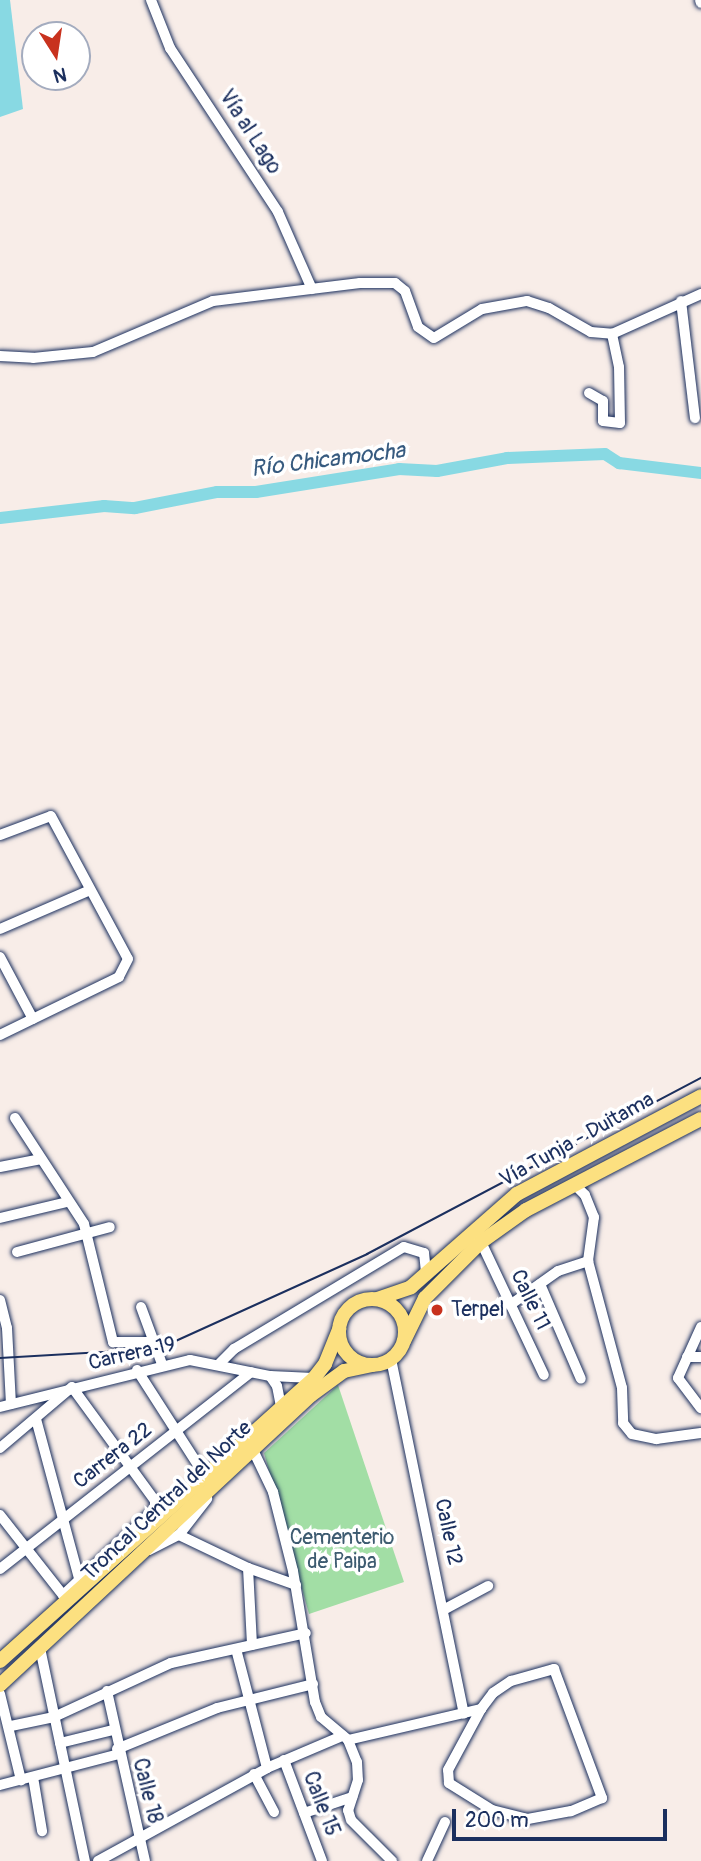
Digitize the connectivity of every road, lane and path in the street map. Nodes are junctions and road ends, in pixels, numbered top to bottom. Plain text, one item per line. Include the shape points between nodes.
1 (151, 0) edge
2 (312, 289) junction
3 (701, 294) edge
4 (681, 301) junction
5 (612, 334) junction
6 (0, 356) edge
7 (589, 393) dead end
8 (695, 418) dead end
9 (0, 835) edge
10 (90, 890) junction
11 (0, 929) edge
12 (0, 957) edge
13 (33, 1019) junction
14 (0, 1035) edge
15 (701, 1096) edge
16 (15, 1118) dead end
17 (701, 1119) edge
18 (41, 1159) junction
19 (0, 1167) edge
20 (575, 1185) junction
21 (67, 1202) junction
22 (0, 1217) edge
23 (110, 1227) dead end
24 (88, 1234) junction
25 (481, 1242) junction
26 (17, 1252) dead end
27 (588, 1261) junction
28 (426, 1272) junction
29 (540, 1284) junction
30 (377, 1299) junction
31 (0, 1300) edge
32 (510, 1304) junction
33 (141, 1307) dead end
34 (701, 1327) edge
35 (339, 1329) junction
36 (404, 1341) junction
37 (153, 1342) junction
38 (687, 1357) junction
39 (701, 1357) edge
40 (391, 1359) junction
41 (220, 1363) junction
42 (162, 1364) junction
43 (372, 1365) junction
44 (137, 1370) junction
45 (251, 1372) junction
46 (544, 1375) dead end
47 (270, 1376) junction
48 (314, 1378) junction
49 (581, 1379) dead end
50 (72, 1387) junction
51 (11, 1404) junction
52 (0, 1407) edge
53 (281, 1407) junction
54 (701, 1408) edge
55 (36, 1419) junction
56 (176, 1431) junction
57 (701, 1433) edge
58 (0, 1448) edge
59 (253, 1450) junction
60 (130, 1467) junction
61 (210, 1480) junction
62 (0, 1515) edge
63 (63, 1520) junction
64 (179, 1535) junction
65 (26, 1549) junction
66 (145, 1551) junction
67 (248, 1568) junction
68 (0, 1569) edge
69 (79, 1578) junction
70 (296, 1585) junction
71 (488, 1586) dead end
72 (64, 1597) junction
73 (445, 1609) junction
74 (306, 1633) junction
75 (252, 1645) junction
76 (40, 1648) junction
77 (236, 1649) junction
78 (0, 1661) edge
79 (313, 1684) junction
80 (0, 1685) edge
81 (107, 1691) junction
82 (0, 1694) edge
83 (249, 1701) junction
84 (481, 1710) junction
85 (464, 1714) junction
86 (54, 1717) junction
87 (11, 1726) junction
88 (113, 1730) junction
89 (345, 1738) junction
90 (60, 1743) junction
91 (118, 1751) junction
92 (284, 1760) junction
93 (267, 1768) junction
94 (65, 1769) junction
95 (254, 1774) junction
96 (33, 1777) junction
97 (21, 1780) junction
98 (0, 1785) edge
99 (352, 1797) junction
100 (274, 1812) dead end
101 (304, 1813) junction
102 (445, 1822) dead end
103 (42, 1831) dead end
104 (139, 1835) junction
105 (85, 1861) edge
106 (98, 1861) edge
107 (145, 1861) edge
108 (322, 1861) edge
109 (391, 1861) edge
110 (427, 1861) edge

1 - 2 street, Vía al Lago via 170,48 278,212
2 - 5 street via 395,283 405,291 418,327 434,338 482,309 527,301 592,332
2 - 6 street via 213,301 93,352
3 - 4 street
4 - 5 street
4 - 8 street
5 - 7 street via 621,422 603,421 603,401
9 - 10 street via 51,816
10 - 11 street
10 - 13 street via 128,959 126,971
12 - 13 street
13 - 14 street
15 - 28 highway, Vía Tunja - Duitama via 525,1189
16 - 18 street
17 - 20 highway, Vía Tunja - Duitama
18 - 19 street
18 - 21 street
20 - 25 highway, Vía Tunja - Duitama via 526,1210
20 - 27 street via 594,1217
21 - 22 street
21 - 24 street
23 - 24 street
24 - 26 street
24 - 37 street via 113,1342
25 - 32 street, Calle 11
25 - 36 highway, Vía Tunja - Duitama via 425,1298
27 - 29 street via 578,1261
27 - 57 street via 622,1388 627,1430 656,1439
28 - 30 highway, Vía Tunja - Duitama via 402,1293
28 - 41 street via 424,1253 414,1246 404,1247 234,1349
29 - 32 street
29 - 49 street
30 - 35 highway via 348,1309
30 - 36 highway via 400,1314
31 - 51 street via 7,1328
32 - 46 street, Calle 11
33 - 37 street
34 - 38 street
35 - 43 highway via 348,1354
35 - 48 highway, Troncal Central del Norte
36 - 40 highway
37 - 42 street
38 - 39 street
38 - 54 street via 678,1378
40 - 43 highway
40 - 73 street, Calle 12
41 - 42 street, Carrera 19 via 190,1360
41 - 45 street, Carrera 19
42 - 44 street, Carrera 19
43 - 59 highway, Troncal Central del Norte via 332,1378
44 - 50 street, Carrera 19
44 - 56 street
45 - 47 street, Carrera 19
45 - 56 street, Carrera 22
47 - 48 street, Carrera 19
47 - 53 street
48 - 53 highway, Troncal Central del Norte
50 - 51 street, Carrera 19
50 - 55 street
50 - 60 street
51 - 52 street, Carrera 19
53 - 61 highway, Troncal Central del Norte
55 - 58 street
55 - 63 street
56 - 60 street, Carrera 22
56 - 61 street
59 - 61 highway, Troncal Central del Norte
59 - 70 street via 272,1492
60 - 63 street, Carrera 22
60 - 69 street via 157,1505
61 - 64 street
61 - 66 highway, Troncal Central del Norte
61 - 72 highway, Troncal Central del Norte
62 - 65 street
63 - 65 street, Carrera 22
63 - 69 street
64 - 66 street
64 - 67 street
65 - 68 street, Carrera 22
65 - 72 street
66 - 76 highway, Troncal Central del Norte
67 - 70 street
67 - 75 street
69 - 72 street
70 - 74 street
71 - 73 street
72 - 78 highway, Troncal Central del Norte
73 - 85 street, Calle 12
74 - 75 street
74 - 79 street
75 - 77 street
76 - 80 highway, Troncal Central del Norte
76 - 86 street
77 - 81 street via 171,1663
77 - 83 street
79 - 83 street
79 - 89 street via 321,1717
81 - 86 street
81 - 88 street, Calle 18
82 - 87 street
83 - 91 street via 217,1708
83 - 93 street
84 - 84 street via 493,1693 511,1681 554,1669 602,1798 547,1817 515,1817 492,1810 449,1783 447,1770
84 - 85 street
85 - 89 street
86 - 87 street
86 - 90 street
87 - 97 street
88 - 90 street
88 - 91 street, Calle 18
89 - 92 street
89 - 99 street via 357,1762
90 - 94 street
91 - 94 street
91 - 104 street, Calle 18
92 - 93 street
92 - 101 street, Calle 15
93 - 95 street
94 - 96 street
94 - 105 street
95 - 100 street
95 - 104 street
96 - 97 street
96 - 103 street
97 - 98 street
99 - 101 street
99 - 109 street via 351,1820
101 - 108 street, Calle 15
102 - 110 street
104 - 106 street
104 - 107 street, Calle 18

